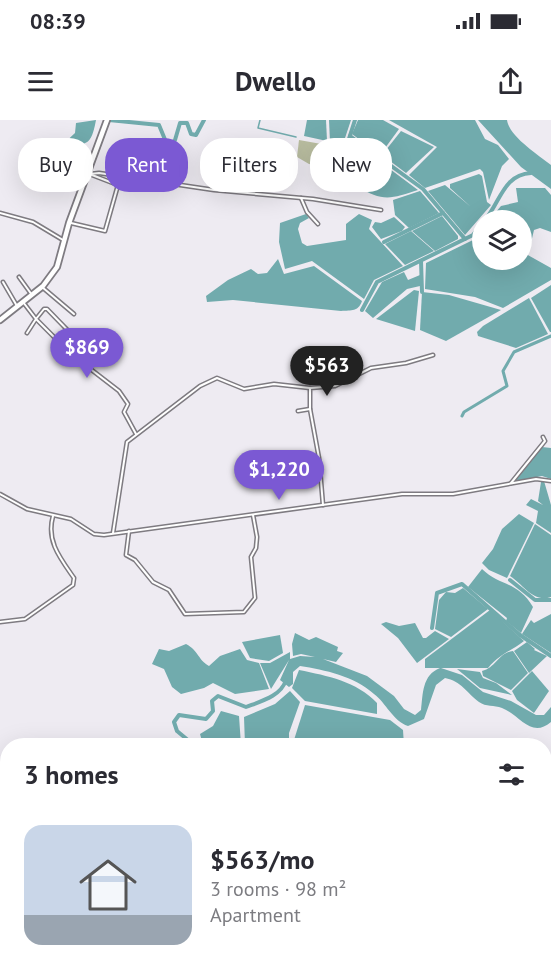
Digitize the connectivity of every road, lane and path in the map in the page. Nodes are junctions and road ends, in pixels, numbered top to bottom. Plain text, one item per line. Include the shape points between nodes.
1 (107, 121) edge
2 (93, 162) edge
3 (93, 174) edge
4 (93, 176) edge
5 (82, 192) edge
6 (301, 198) junction
7 (381, 210) dead end
8 (0, 213) edge
9 (69, 223) junction
10 (318, 224) dead end
11 (64, 240) junction
12 (19, 277) dead end
13 (3, 282) dead end
14 (42, 287) junction
15 (32, 295) junction
16 (23, 302) junction
17 (17, 306) junction
18 (74, 314) dead end
19 (1, 318) edge
20 (36, 319) junction
21 (27, 333) dead end
22 (433, 355) dead end
23 (74, 356) junction
24 (310, 388) junction
25 (310, 409) junction
26 (298, 411) dead end
27 (136, 434) junction
28 (543, 437) dead end
29 (551, 481) edge
30 (511, 483) junction
31 (0, 494) edge
32 (323, 505) junction
33 (53, 515) junction
34 (253, 515) junction
35 (129, 531) junction
36 (113, 533) junction
37 (0, 622) edge

1 - 2 main road
3 - 6 street
4 - 9 street via 118,185 105,231
5 - 9 main road
6 - 7 street
6 - 10 street
8 - 11 street via 33,222
9 - 11 main road
11 - 14 main road via 57,267
12 - 15 street
13 - 17 street
14 - 15 main road
14 - 18 street
15 - 16 main road
16 - 17 main road
16 - 20 street
17 - 19 main road
20 - 21 street
20 - 23 street
20 - 23 street via 47,309 83,346
22 - 24 street via 371,368 335,386
23 - 27 street via 119,391 128,405 124,412
24 - 25 street
24 - 27 street via 274,384 244,389 212,379
25 - 26 street
25 - 32 street
27 - 36 street via 126,448
28 - 30 street via 545,441
29 - 30 street
30 - 32 street via 453,494 416,492
31 - 33 street via 27,509
32 - 34 street
33 - 36 street via 71,519 94,534
33 - 37 street via 51,538 74,578 74,585 25,620
34 - 35 street
34 - 35 street via 256,548 251,557 255,598 244,612 184,614 169,590 153,582 138,562 126,555
35 - 36 street

